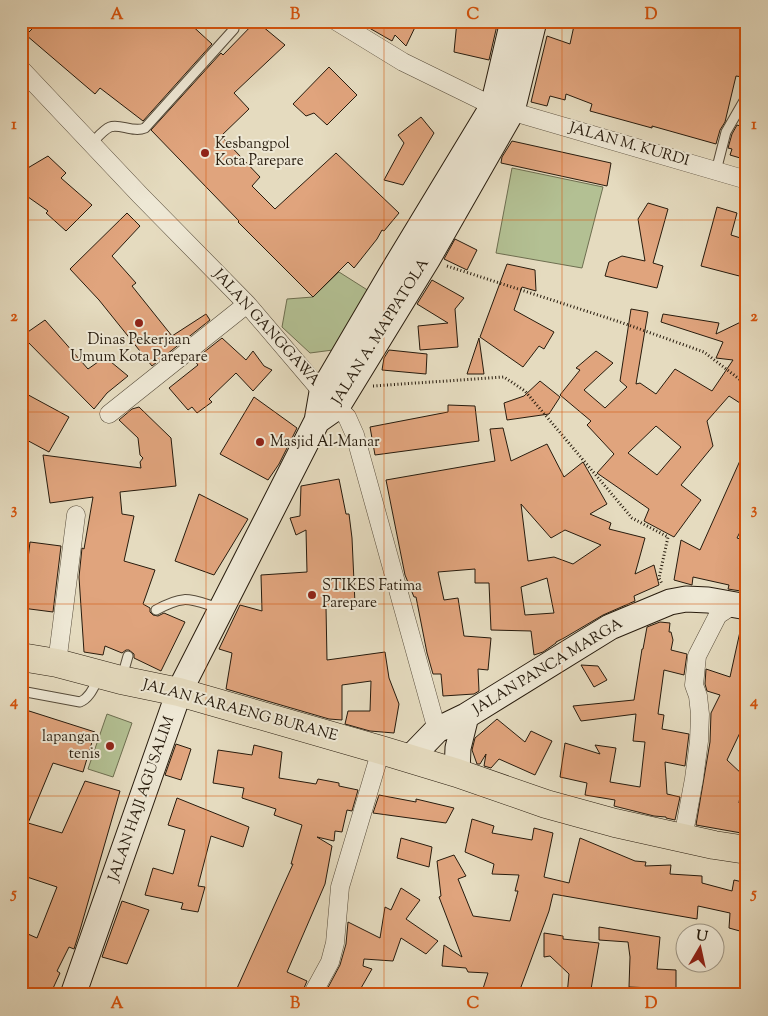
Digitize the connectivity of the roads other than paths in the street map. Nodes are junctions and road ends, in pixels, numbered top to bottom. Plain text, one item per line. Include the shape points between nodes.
1 (336, 21) edge
2 (513, 21) edge
3 (534, 21) edge
4 (234, 29) dead end
5 (21, 69) edge
6 (747, 92) edge
7 (502, 108) junction
8 (92, 143) junction
9 (716, 171) junction
10 (747, 180) edge
11 (247, 304) junction
12 (331, 402) junction
13 (108, 414) dead end
14 (76, 515) dead end
15 (741, 605) edge
16 (222, 608) junction
17 (156, 610) dead end
18 (21, 657) edge
19 (57, 663) junction
20 (117, 670) junction
21 (21, 691) edge
22 (179, 692) junction
23 (466, 716) junction
24 (437, 730) junction
25 (382, 750) junction
26 (410, 758) junction
27 (457, 773) junction
28 (683, 838) junction
29 (747, 850) edge
30 (73, 995) edge
31 (312, 995) edge

1 - 7 street, JALAN M. KURDI via 403,62
2 - 7 street, JALAN A. MAPPATOLA
3 - 7 street, JALAN A. MAPPATOLA
4 - 8 lane via 145,128 110,127
5 - 8 street, JALAN GANGGAWA
6 - 9 lane via 726,132
7 - 9 street, JALAN M. KURDI
7 - 12 street, JALAN A. MAPPATOLA via 428,260
7 - 12 street, JALAN A. MAPPATOLA via 390,276
8 - 11 street, JALAN GANGGAWA
9 - 10 street, JALAN M. KURDI
11 - 12 street, JALAN GANGGAWA
11 - 13 street
12 - 16 street, JALAN HAJI AGUSALIM
12 - 24 street, JALAN GANGGAWA via 347,417 355,435
14 - 19 street
15 - 23 street, JALAN PANCA MARGA via 708,600 670,602 610,627
15 - 28 street via 718,615 697,656 694,685 700,714 699,741
16 - 17 lane via 187,598
16 - 22 street, JALAN HAJI AGUSALIM
18 - 19 highway, JALAN KARAENG BURANE
19 - 20 highway, JALAN KARAENG BURANE
20 - 21 lane via 80,702
20 - 22 highway, JALAN KARAENG BURANE
22 - 25 highway, JALAN KARAENG BURANE
22 - 30 street, JALAN HAJI AGUSALIM
23 - 24 street, JALAN PANCA MARGA
23 - 27 street via 458,748
24 - 26 street
25 - 26 highway, JALAN KARAENG BURANE
25 - 31 street via 340,887 330,962
26 - 27 highway, JALAN KARAENG BURANE
27 - 28 highway, JALAN KARAENG BURANE via 546,804
28 - 29 highway, JALAN KARAENG BURANE

